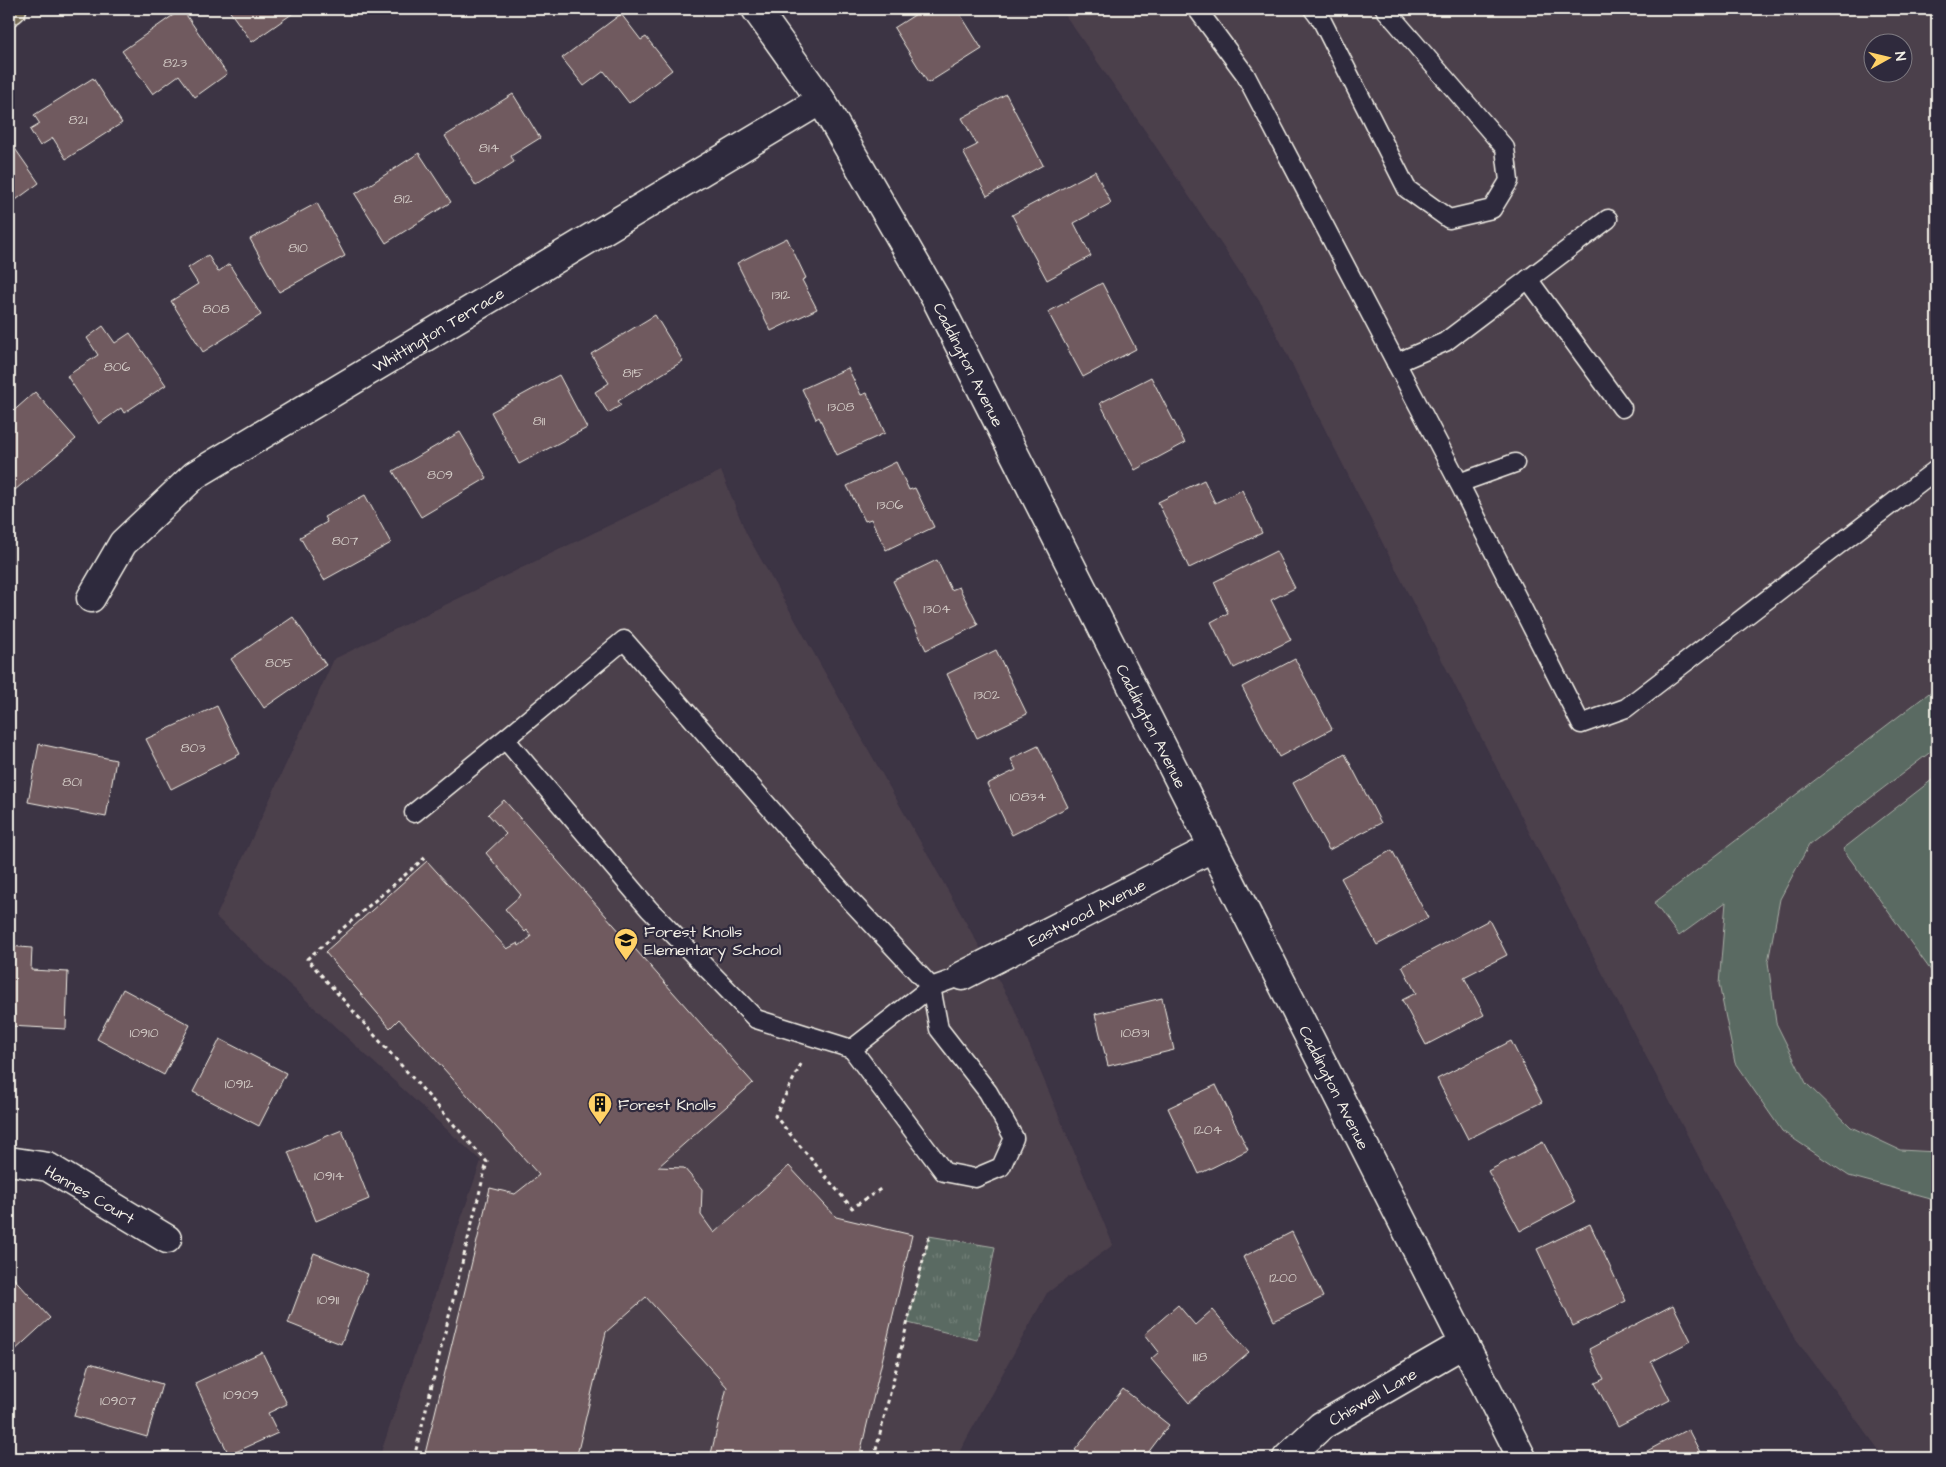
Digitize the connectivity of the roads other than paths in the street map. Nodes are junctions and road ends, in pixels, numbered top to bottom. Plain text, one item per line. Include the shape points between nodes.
1 (12, 9) edge
2 (756, 9) edge
3 (1197, 9) edge
4 (1313, 9) edge
5 (1385, 9) edge
6 (9, 11) edge
7 (821, 100) junction
8 (1608, 219) dead end
9 (1528, 279) junction
10 (1396, 363) junction
11 (1622, 408) dead end
12 (1515, 463) dead end
13 (1937, 469) edge
14 (1459, 483) junction
15 (90, 598) dead end
16 (506, 739) junction
17 (414, 813) dead end
18 (1212, 848) junction
19 (962, 976) joint
20 (931, 987) junction
21 (852, 1048) junction
22 (9, 1161) edge
23 (167, 1239) dead end
24 (1464, 1344) junction
25 (1288, 1458) edge
26 (1522, 1458) edge

1 - 6 main road
2 - 7 street, Caddington Avenue
3 - 10 lane via 1245,74
4 - 5 lane via 1407,189 1449,219 1492,208 1509,181 1505,148
7 - 15 street, Whittington Terrace via 195,475 123,543
7 - 18 street, Caddington Avenue via 937,301
8 - 9 lane
9 - 10 lane via 1444,342
9 - 11 lane
10 - 14 lane
12 - 14 lane
13 - 14 lane via 1626,708 1581,724
16 - 17 lane
16 - 20 lane via 624,640 849,899
16 - 21 lane via 649,909 756,1019
18 - 19 street, Eastwood Avenue
18 - 24 street, Caddington Avenue
19 - 20 lane
20 - 21 lane
20 - 21 lane via 939,1029 988,1092 1014,1138 1001,1167 975,1178 944,1172
22 - 23 street, Hannes Court via 48,1167
24 - 25 street, Chiswell Lane via 1321,1426
24 - 26 street, Caddington Avenue

